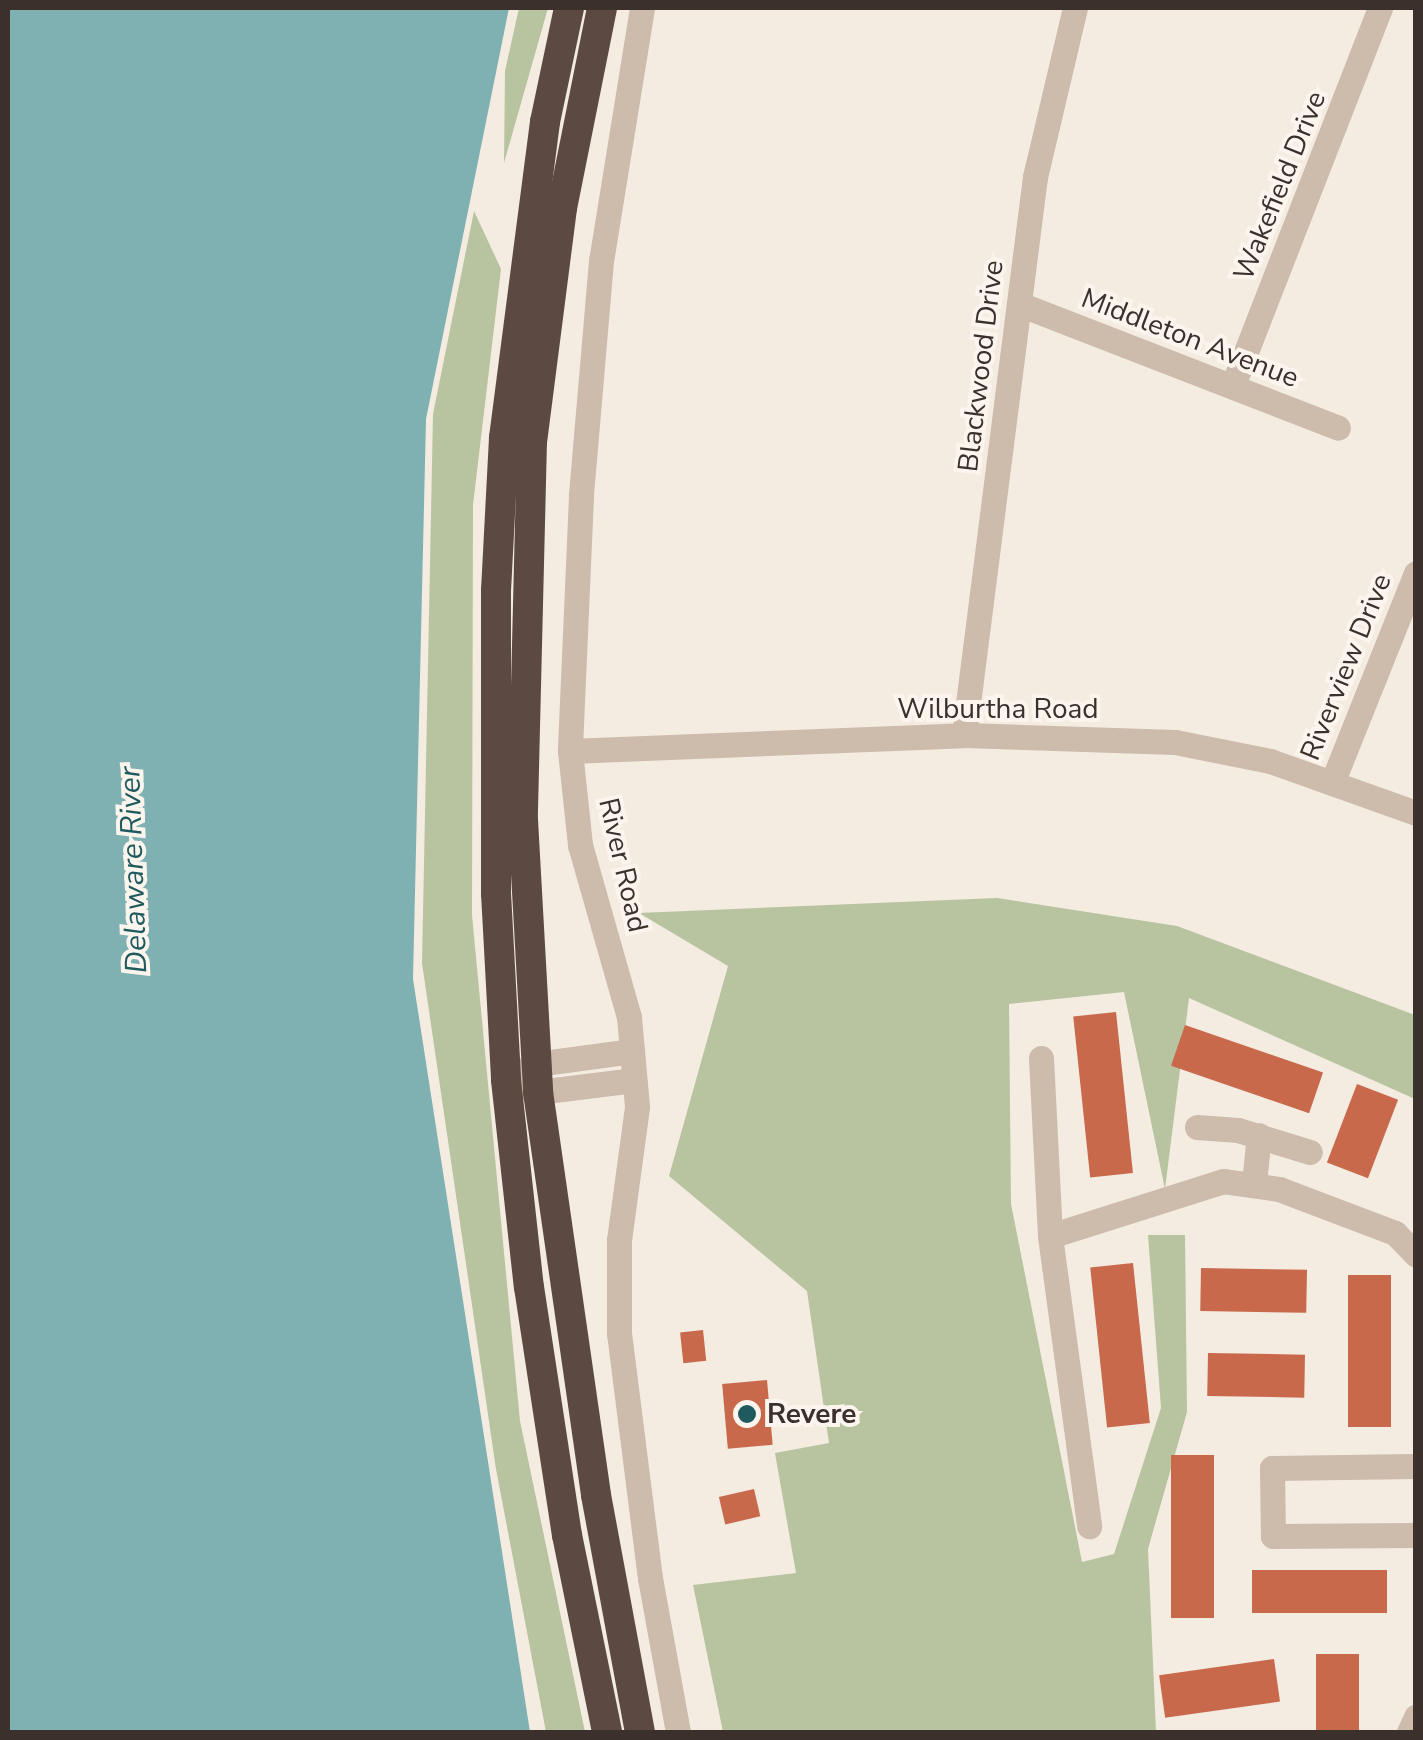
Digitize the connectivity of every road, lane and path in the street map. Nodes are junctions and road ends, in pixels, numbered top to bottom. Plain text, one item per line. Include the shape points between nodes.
1 (569, 8) edge
2 (602, 8) edge
3 (642, 8) edge
4 (1075, 8) edge
5 (1380, 8) edge
6 (1020, 304) junction
7 (1233, 386) junction
8 (1338, 428) dead end
9 (1416, 573) edge
10 (964, 735) junction
11 (570, 751) junction
12 (1332, 783) junction
13 (1416, 813) edge
14 (632, 1051) junction
15 (1040, 1058) dead end
16 (537, 1078) junction
17 (506, 1080) junction
18 (634, 1080) junction
19 (1197, 1127) dead end
20 (1259, 1134) junction
21 (1310, 1152) dead end
22 (1254, 1183) junction
23 (1050, 1236) junction
24 (1415, 1252) edge
25 (1416, 1466) edge
26 (1089, 1526) dead end
27 (1416, 1535) edge
28 (1416, 1716) edge
29 (607, 1732) edge
30 (640, 1732) edge
31 (678, 1732) edge
32 (1408, 1732) edge

1 - 17 highway via 528,237 499,514 494,741
2 - 16 highway via 562,208 532,441 522,711
3 - 11 street, River Road via 600,262
4 - 6 street, Blackwood Drive via 1044,126
5 - 7 street, Wakefield Drive
6 - 7 street, Middleton Avenue
6 - 10 street, Blackwood Drive
7 - 8 street, Middleton Avenue
9 - 12 street, Riverview Drive
10 - 11 street, Wilburtha Road
10 - 12 street, Wilburtha Road via 1186,743 1270,760
11 - 14 street, River Road via 580,845 620,980
12 - 13 street, Wilburtha Road
14 - 16 street
14 - 18 street, River Road
15 - 23 street
16 - 17 street
16 - 18 street
16 - 30 highway via 594,1477
17 - 29 highway via 550,1436
18 - 31 street, River Road via 618,1333
19 - 20 street
20 - 21 street
20 - 22 street
22 - 23 street via 1201,1185 1130,1216
22 - 24 street via 1285,1203 1395,1233
23 - 26 street
25 - 27 street via 1272,1468 1273,1536
28 - 32 street

